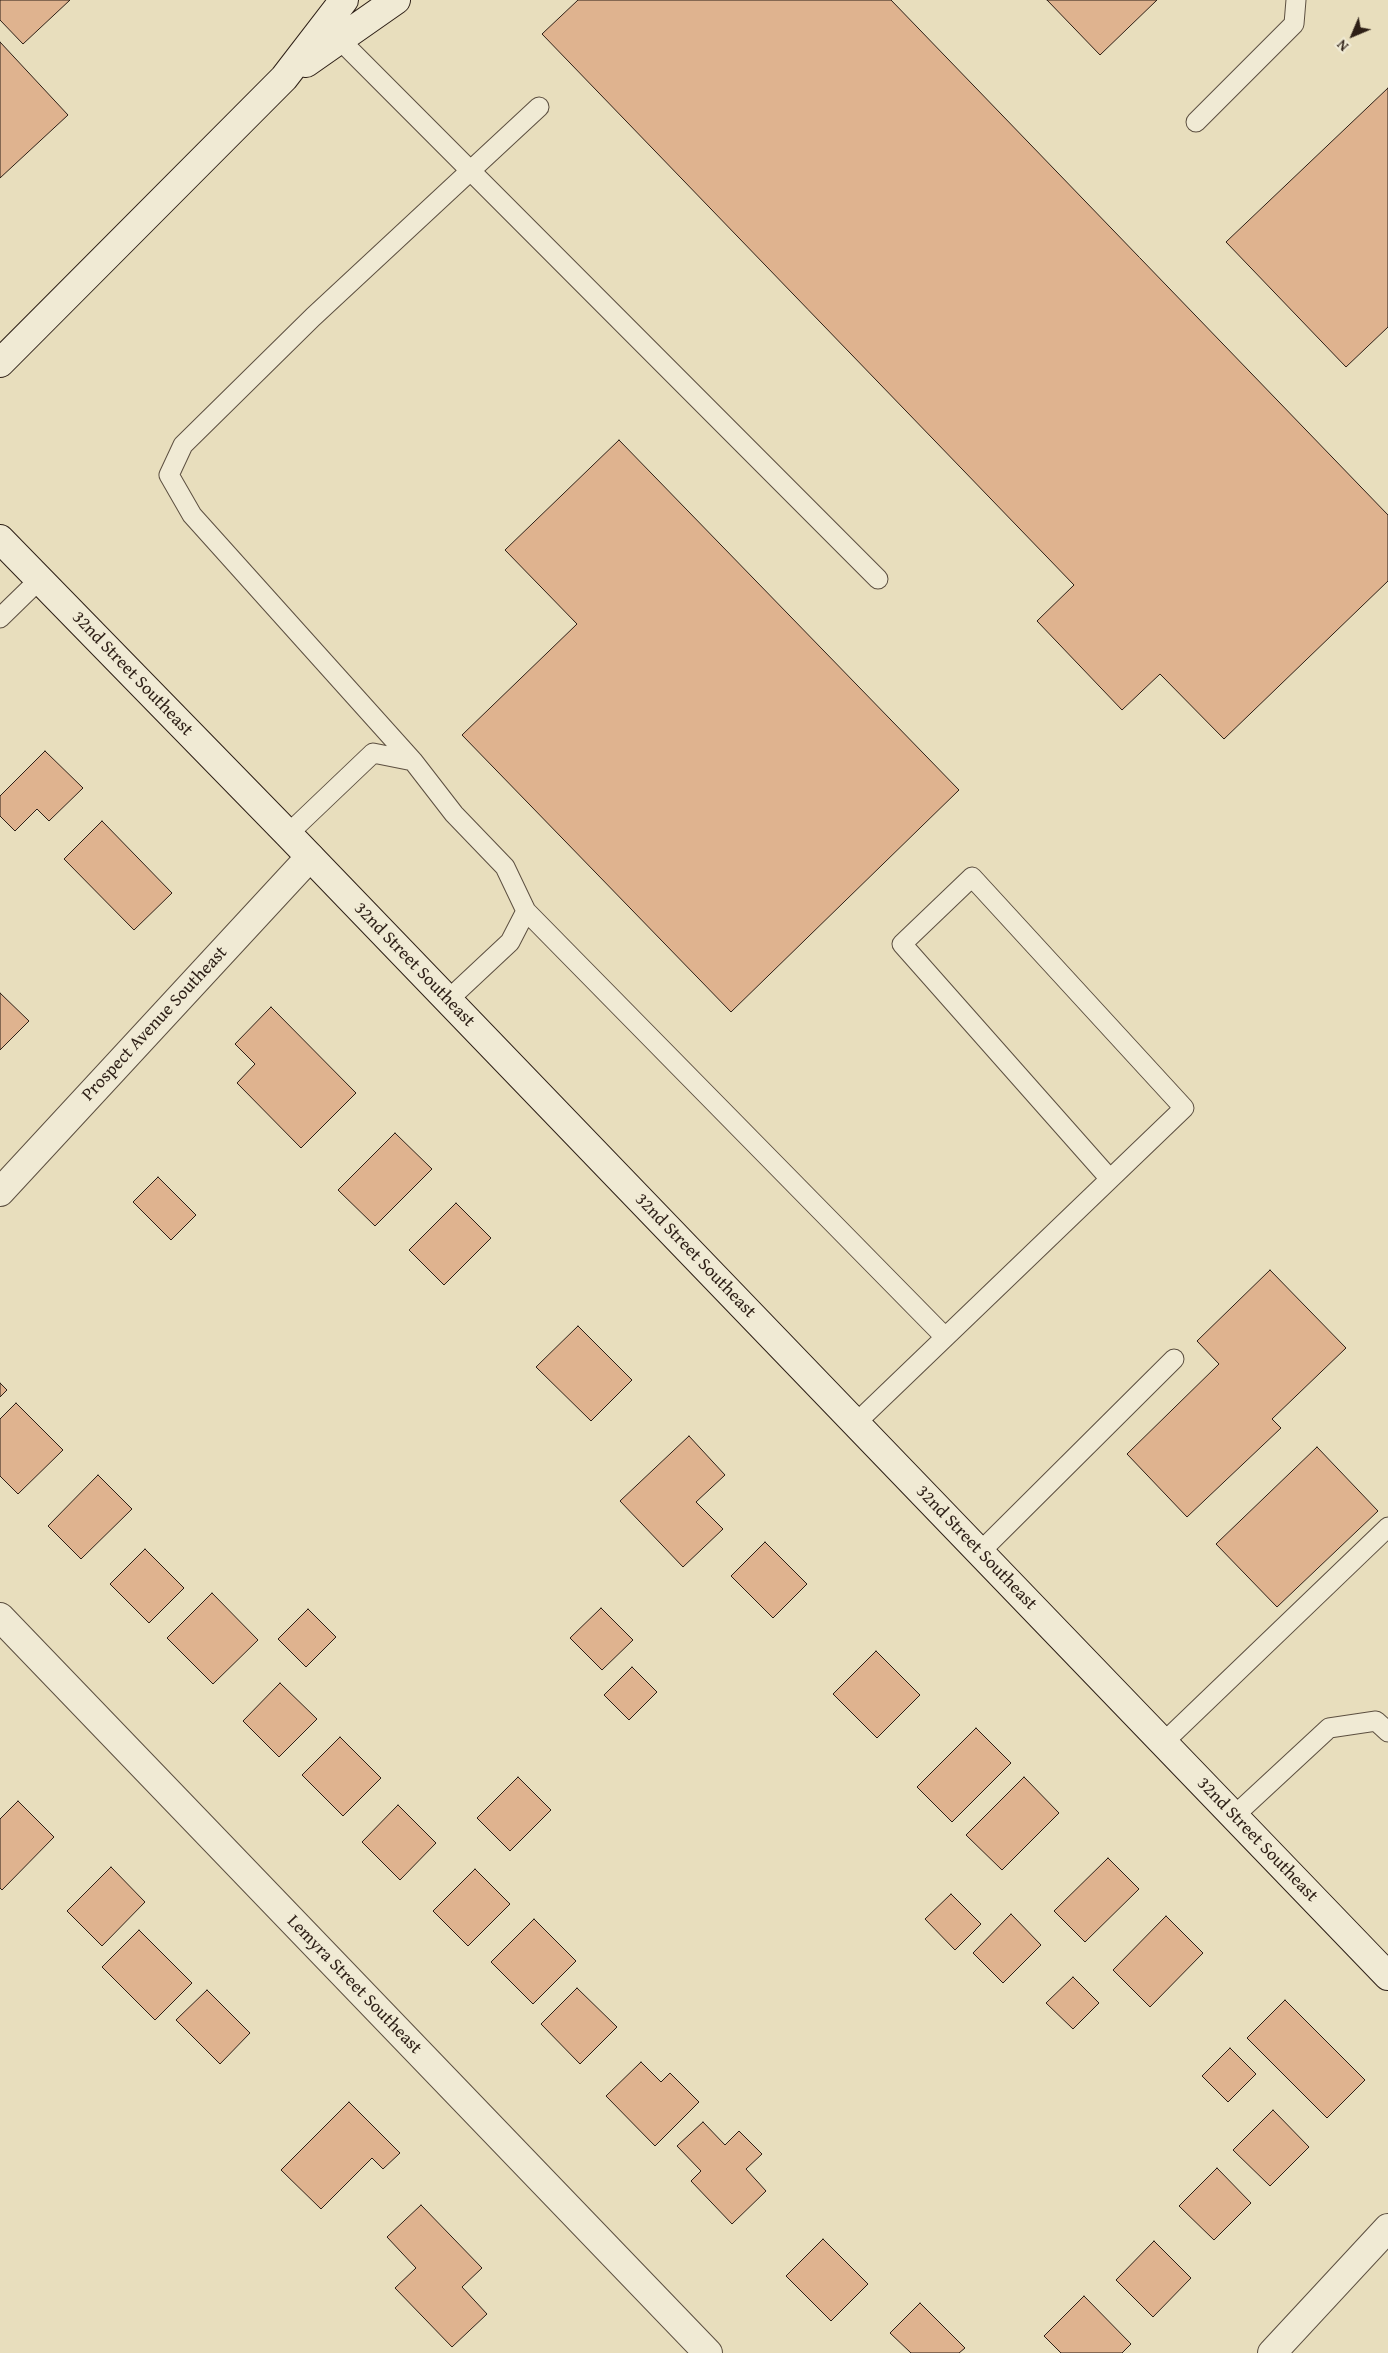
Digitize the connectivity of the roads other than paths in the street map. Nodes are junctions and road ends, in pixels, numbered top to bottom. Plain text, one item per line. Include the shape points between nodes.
1 (344, 0) edge
2 (396, 0) edge
3 (1296, 0) edge
4 (340, 39) junction
5 (284, 78) junction
6 (539, 107) dead end
7 (1196, 122) dead end
8 (469, 170) junction
9 (0, 363) edge
10 (0, 539) edge
11 (40, 580) junction
12 (878, 580) dead end
13 (0, 618) edge
14 (413, 761) junction
15 (288, 834) junction
16 (310, 857) junction
17 (526, 911) junction
18 (448, 1000) junction
19 (1110, 1179) junction
20 (0, 1192) edge
21 (946, 1337) junction
22 (1174, 1359) dead end
23 (856, 1424) junction
24 (1388, 1527) edge
25 (980, 1552) junction
26 (0, 1617) edge
27 (1388, 1732) edge
28 (1163, 1743) junction
29 (1234, 1816) junction
30 (1388, 1976) edge
31 (1388, 2228) edge
32 (708, 2353) edge
33 (1272, 2353) edge

1 - 5 street
2 - 4 street
3 - 7 lane via 1294,24
4 - 5 street
4 - 8 lane
5 - 9 street
6 - 8 lane
8 - 12 lane
8 - 14 lane via 183,445 169,475 192,515
10 - 11 street, 32nd Street Southeast
11 - 13 lane
11 - 15 street, 32nd Street Southeast
14 - 15 lane via 373,753
14 - 17 lane via 454,814 505,867
15 - 16 street, 32nd Street Southeast
16 - 18 street, 32nd Street Southeast
16 - 20 street, Prospect Avenue Southeast
17 - 18 lane via 510,942
17 - 21 lane
18 - 23 street, 32nd Street Southeast
19 - 19 lane via 1184,1108 972,877 902,944
19 - 21 lane
21 - 23 lane
22 - 25 lane
23 - 25 street, 32nd Street Southeast
24 - 28 lane
25 - 28 street, 32nd Street Southeast
26 - 32 street, Lemyra Street Southeast
27 - 29 lane via 1376,1721 1329,1728
28 - 29 street, 32nd Street Southeast
29 - 30 street, 32nd Street Southeast
31 - 33 street

